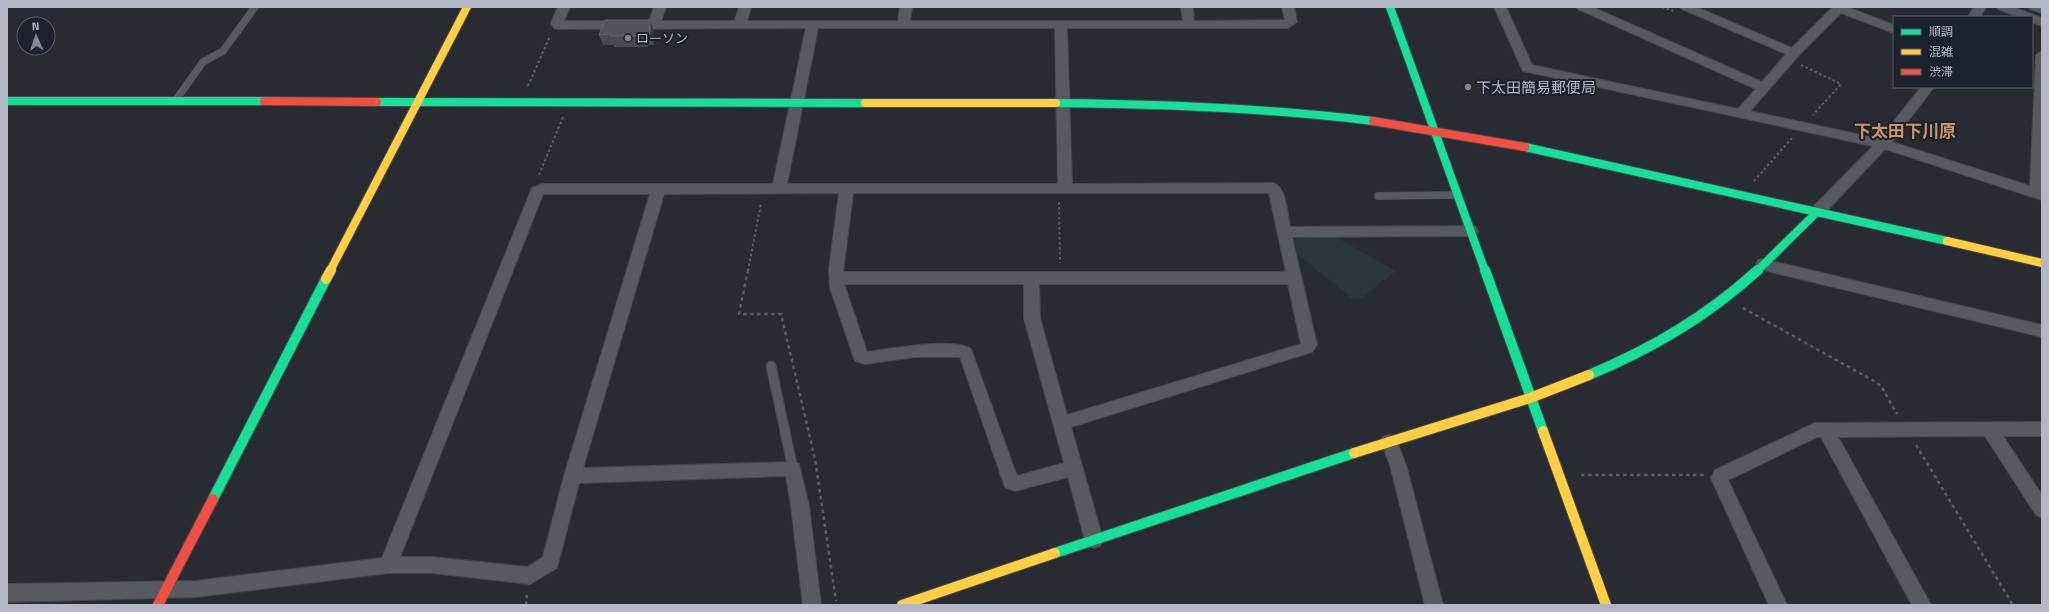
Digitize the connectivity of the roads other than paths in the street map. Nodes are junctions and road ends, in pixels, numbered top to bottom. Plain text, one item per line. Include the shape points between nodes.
1 (255, 7) edge
2 (467, 7) edge
3 (564, 7) edge
4 (660, 7) edge
5 (745, 7) edge
6 (906, 7) edge
7 (1187, 7) edge
8 (1288, 7) edge
9 (1390, 7) edge
10 (1500, 7) edge
11 (1582, 7) edge
12 (1686, 7) edge
13 (1980, 7) edge
14 (2002, 7) edge
15 (2034, 7) edge
16 (1839, 8) edge
17 (2042, 10) edge
18 (1975, 16) edge
19 (2026, 16) edge
20 (904, 24) junction
21 (1061, 24) junction
22 (1189, 24) junction
23 (654, 25) junction
24 (740, 25) junction
25 (813, 25) junction
26 (1893, 29) edge
27 (2042, 55) edge
28 (1791, 57) junction
29 (1764, 87) junction
30 (1927, 88) edge
31 (7, 101) edge
32 (175, 101) junction
33 (418, 102) junction
34 (796, 102) junction
35 (1064, 103) junction
36 (1740, 114) junction
37 (1434, 130) junction
38 (1883, 144) junction
39 (1062, 187) junction
40 (659, 188) junction
41 (779, 188) junction
42 (847, 188) junction
43 (2040, 194) edge
44 (1458, 195) junction
45 (1378, 196) dead end
46 (1817, 212) junction
47 (1471, 230) junction
48 (1285, 232) junction
49 (2042, 263) edge
50 (1763, 264) junction
51 (836, 278) junction
52 (1031, 278) junction
53 (1294, 278) junction
54 (2042, 331) edge
55 (771, 366) dead end
56 (1531, 398) junction
57 (1062, 423) junction
58 (1989, 429) junction
59 (2042, 429) edge
60 (1826, 430) junction
61 (1390, 442) junction
62 (1074, 468) junction
63 (793, 470) junction
64 (572, 476) junction
65 (2042, 510) edge
66 (1094, 540) junction
67 (388, 565) junction
68 (7, 593) edge
69 (162, 598) edge
70 (812, 605) edge
71 (902, 605) edge
72 (1434, 605) edge
73 (1606, 605) edge
74 (1778, 605) edge
75 (1922, 605) edge

1 - 32 lane via 222,51 203,62
2 - 33 street
3 - 23 street via 558,26
4 - 23 street
5 - 24 street
6 - 20 street
7 - 22 street
8 - 22 street via 1291,22 1288,24
9 - 37 street
10 - 36 street via 1527,68
11 - 29 street
12 - 28 street
13 - 18 street
14 - 19 street
15 - 17 street
16 - 26 street
16 - 28 street
20 - 21 street
20 - 25 street
21 - 22 street
21 - 35 street
23 - 24 street
24 - 25 street
25 - 34 street
27 - 43 street
28 - 29 street
29 - 36 street
30 - 38 street
31 - 32 street
32 - 33 street
33 - 34 street
33 - 69 street
34 - 35 street
34 - 41 street
35 - 37 street via 1251,108 1330,115
35 - 39 street
36 - 38 street
37 - 44 street
37 - 46 street via 1514,144
38 - 43 street
38 - 46 street
39 - 42 street
39 - 48 street via 1273,188
40 - 41 street
40 - 64 street
40 - 67 street via 537,191
41 - 42 street
42 - 51 street
44 - 45 lane
44 - 47 street
46 - 49 street
46 - 50 street
47 - 48 street
47 - 56 street
48 - 53 street
50 - 54 street
50 - 56 street via 1716,306 1685,328 1643,351
51 - 52 street
51 - 62 street via 840,301 861,357 915,351 966,353 1012,482 1015,484
52 - 53 street
52 - 57 street via 1032,318
53 - 57 street via 1309,345 1307,348
55 - 63 lane
56 - 61 street
56 - 73 street
57 - 62 street
58 - 59 street
58 - 60 street
58 - 65 street
60 - 74 street via 1815,430 1719,478
60 - 75 street
61 - 66 street
61 - 72 street
62 - 66 street
63 - 64 street
63 - 70 street
64 - 67 street via 551,562 530,576 432,565
66 - 71 street
67 - 69 street via 196,589
68 - 69 street

